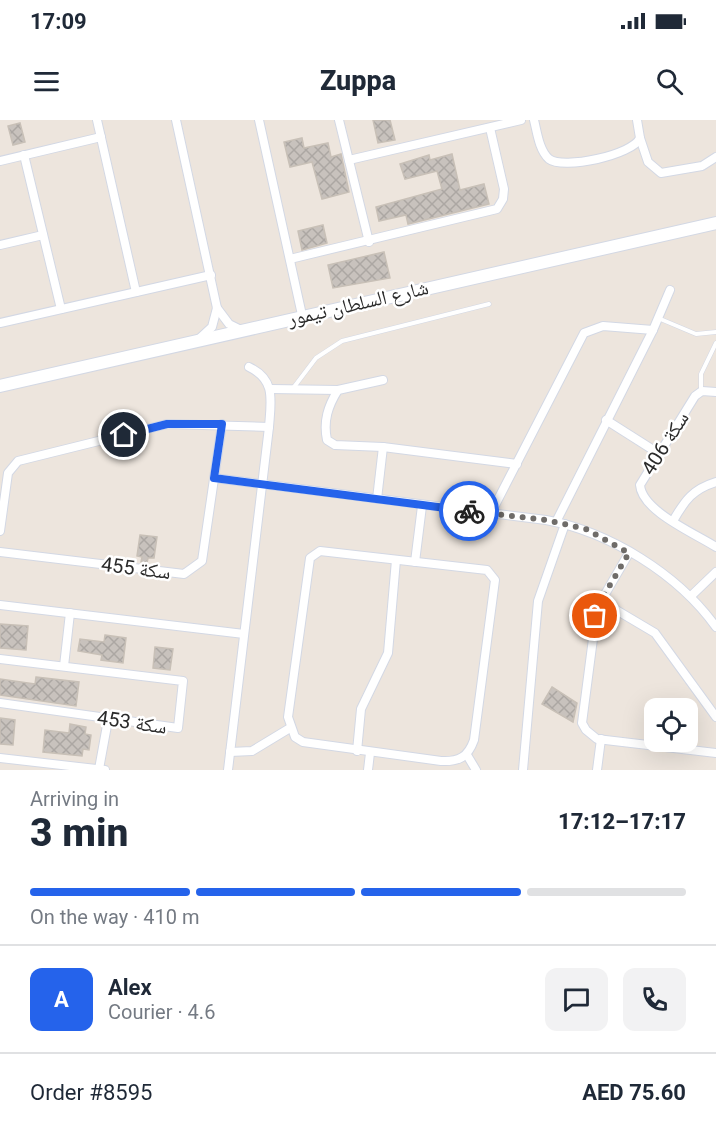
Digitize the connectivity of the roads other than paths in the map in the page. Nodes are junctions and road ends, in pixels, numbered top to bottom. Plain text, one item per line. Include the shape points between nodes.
1 (97, 120) edge
2 (176, 120) edge
3 (259, 120) edge
4 (339, 120) edge
5 (521, 120) edge
6 (534, 120) edge
7 (637, 120) edge
8 (490, 128) junction
9 (100, 137) junction
10 (640, 138) junction
11 (24, 155) junction
12 (716, 157) edge
13 (0, 160) edge
14 (349, 160) junction
15 (716, 223) edge
16 (716, 229) edge
17 (43, 236) junction
18 (369, 242) junction
19 (0, 245) edge
20 (290, 259) junction
21 (210, 275) junction
22 (670, 290) dead end
23 (136, 292) junction
24 (489, 304) dead end
25 (217, 308) junction
26 (60, 309) junction
27 (302, 315) junction
28 (658, 318) junction
29 (0, 323) edge
30 (241, 330) junction
31 (653, 330) junction
32 (716, 332) edge
33 (198, 340) junction
34 (716, 343) edge
35 (249, 367) dead end
36 (383, 380) dead end
37 (0, 386) edge
38 (271, 390) junction
39 (292, 390) junction
40 (338, 390) junction
41 (0, 391) edge
42 (702, 391) junction
43 (716, 392) edge
44 (606, 420) junction
45 (222, 424) junction
46 (270, 426) junction
47 (383, 447) junction
48 (658, 453) junction
49 (517, 464) junction
50 (214, 478) junction
51 (716, 482) edge
52 (262, 485) junction
53 (377, 499) junction
54 (422, 506) junction
55 (491, 513) junction
56 (673, 521) junction
57 (561, 523) junction
58 (0, 531) edge
59 (716, 547) edge
60 (0, 552) edge
61 (629, 553) junction
62 (396, 560) junction
63 (415, 562) junction
64 (716, 572) edge
65 (692, 596) junction
66 (601, 600) junction
67 (0, 605) edge
68 (70, 613) junction
69 (716, 627) edge
70 (244, 634) junction
71 (0, 659) edge
72 (64, 666) junction
73 (0, 703) edge
74 (716, 717) edge
75 (108, 720) junction
76 (290, 728) junction
77 (601, 739) junction
78 (357, 751) junction
79 (230, 752) junction
80 (370, 753) junction
81 (716, 753) edge
82 (467, 755) junction
83 (0, 758) edge
84 (102, 770) edge
85 (228, 770) edge
86 (368, 770) edge
87 (476, 770) edge
88 (523, 770) edge
89 (597, 770) edge

1 - 9 street
2 - 21 street
3 - 20 street
4 - 14 street
5 - 8 street
6 - 10 street via 544,154 559,164 626,151
7 - 10 street
8 - 14 street
8 - 18 street via 504,194 496,209
9 - 11 street
9 - 23 street
10 - 12 street via 648,162 661,173 702,166
11 - 13 street
11 - 17 street
14 - 18 street
15 - 27 main road, شارع السلطان تيمور
16 - 41 main road, شارع السلطان تيمور
17 - 19 street
17 - 26 street
18 - 20 street
20 - 27 street
21 - 23 street
21 - 25 street
22 - 28 street
23 - 26 street
24 - 39 lane via 342,341 316,358
25 - 30 street via 229,324
25 - 33 street via 212,327
26 - 29 street
27 - 30 main road, شارع السلطان تيمور
28 - 31 street
28 - 32 lane via 696,334
30 - 33 main road, شارع السلطان تيمور
31 - 44 street
31 - 49 street via 603,326 584,333
33 - 37 main road, شارع السلطان تيمور
34 - 42 lane via 701,374
35 - 38 street via 263,375
36 - 40 street
38 - 39 street
38 - 46 street
39 - 40 street
40 - 47 street via 328,406 327,440
42 - 43 street, سكة 406
42 - 48 street, سكة 406
44 - 48 street
44 - 57 street
45 - 46 street
45 - 50 street, سكة 455
45 - 58 street via 167,424 18,461 8,473
46 - 52 street
47 - 49 street
47 - 53 street
48 - 56 street, سكة 406 via 642,478 640,493 649,506
49 - 55 street
50 - 52 street
50 - 60 street, سكة 455 via 202,561 184,574
51 - 56 street via 687,496
52 - 53 street
52 - 70 street
53 - 54 street
54 - 55 street
54 - 63 street
55 - 57 street
56 - 59 street, سكة 406
57 - 61 street via 601,536
57 - 88 street via 538,601
61 - 65 street
61 - 66 street
62 - 63 street
62 - 76 street via 320,551 310,558 288,717
62 - 78 street via 388,653 361,709
63 - 82 street via 487,570 495,580 474,740
64 - 65 street
65 - 69 street
66 - 74 street via 655,633
66 - 77 street via 595,616 582,723 591,735
67 - 68 street
68 - 70 street
68 - 72 street
70 - 79 street
71 - 72 street, سكة 453
72 - 75 street, سكة 453 via 183,681 178,728
73 - 75 street, سكة 453
75 - 84 street
76 - 78 street via 303,742
76 - 79 street via 252,751
77 - 81 street
77 - 89 street
78 - 80 street
79 - 85 street
80 - 82 street via 450,762
80 - 86 street
82 - 87 street
83 - 84 street

